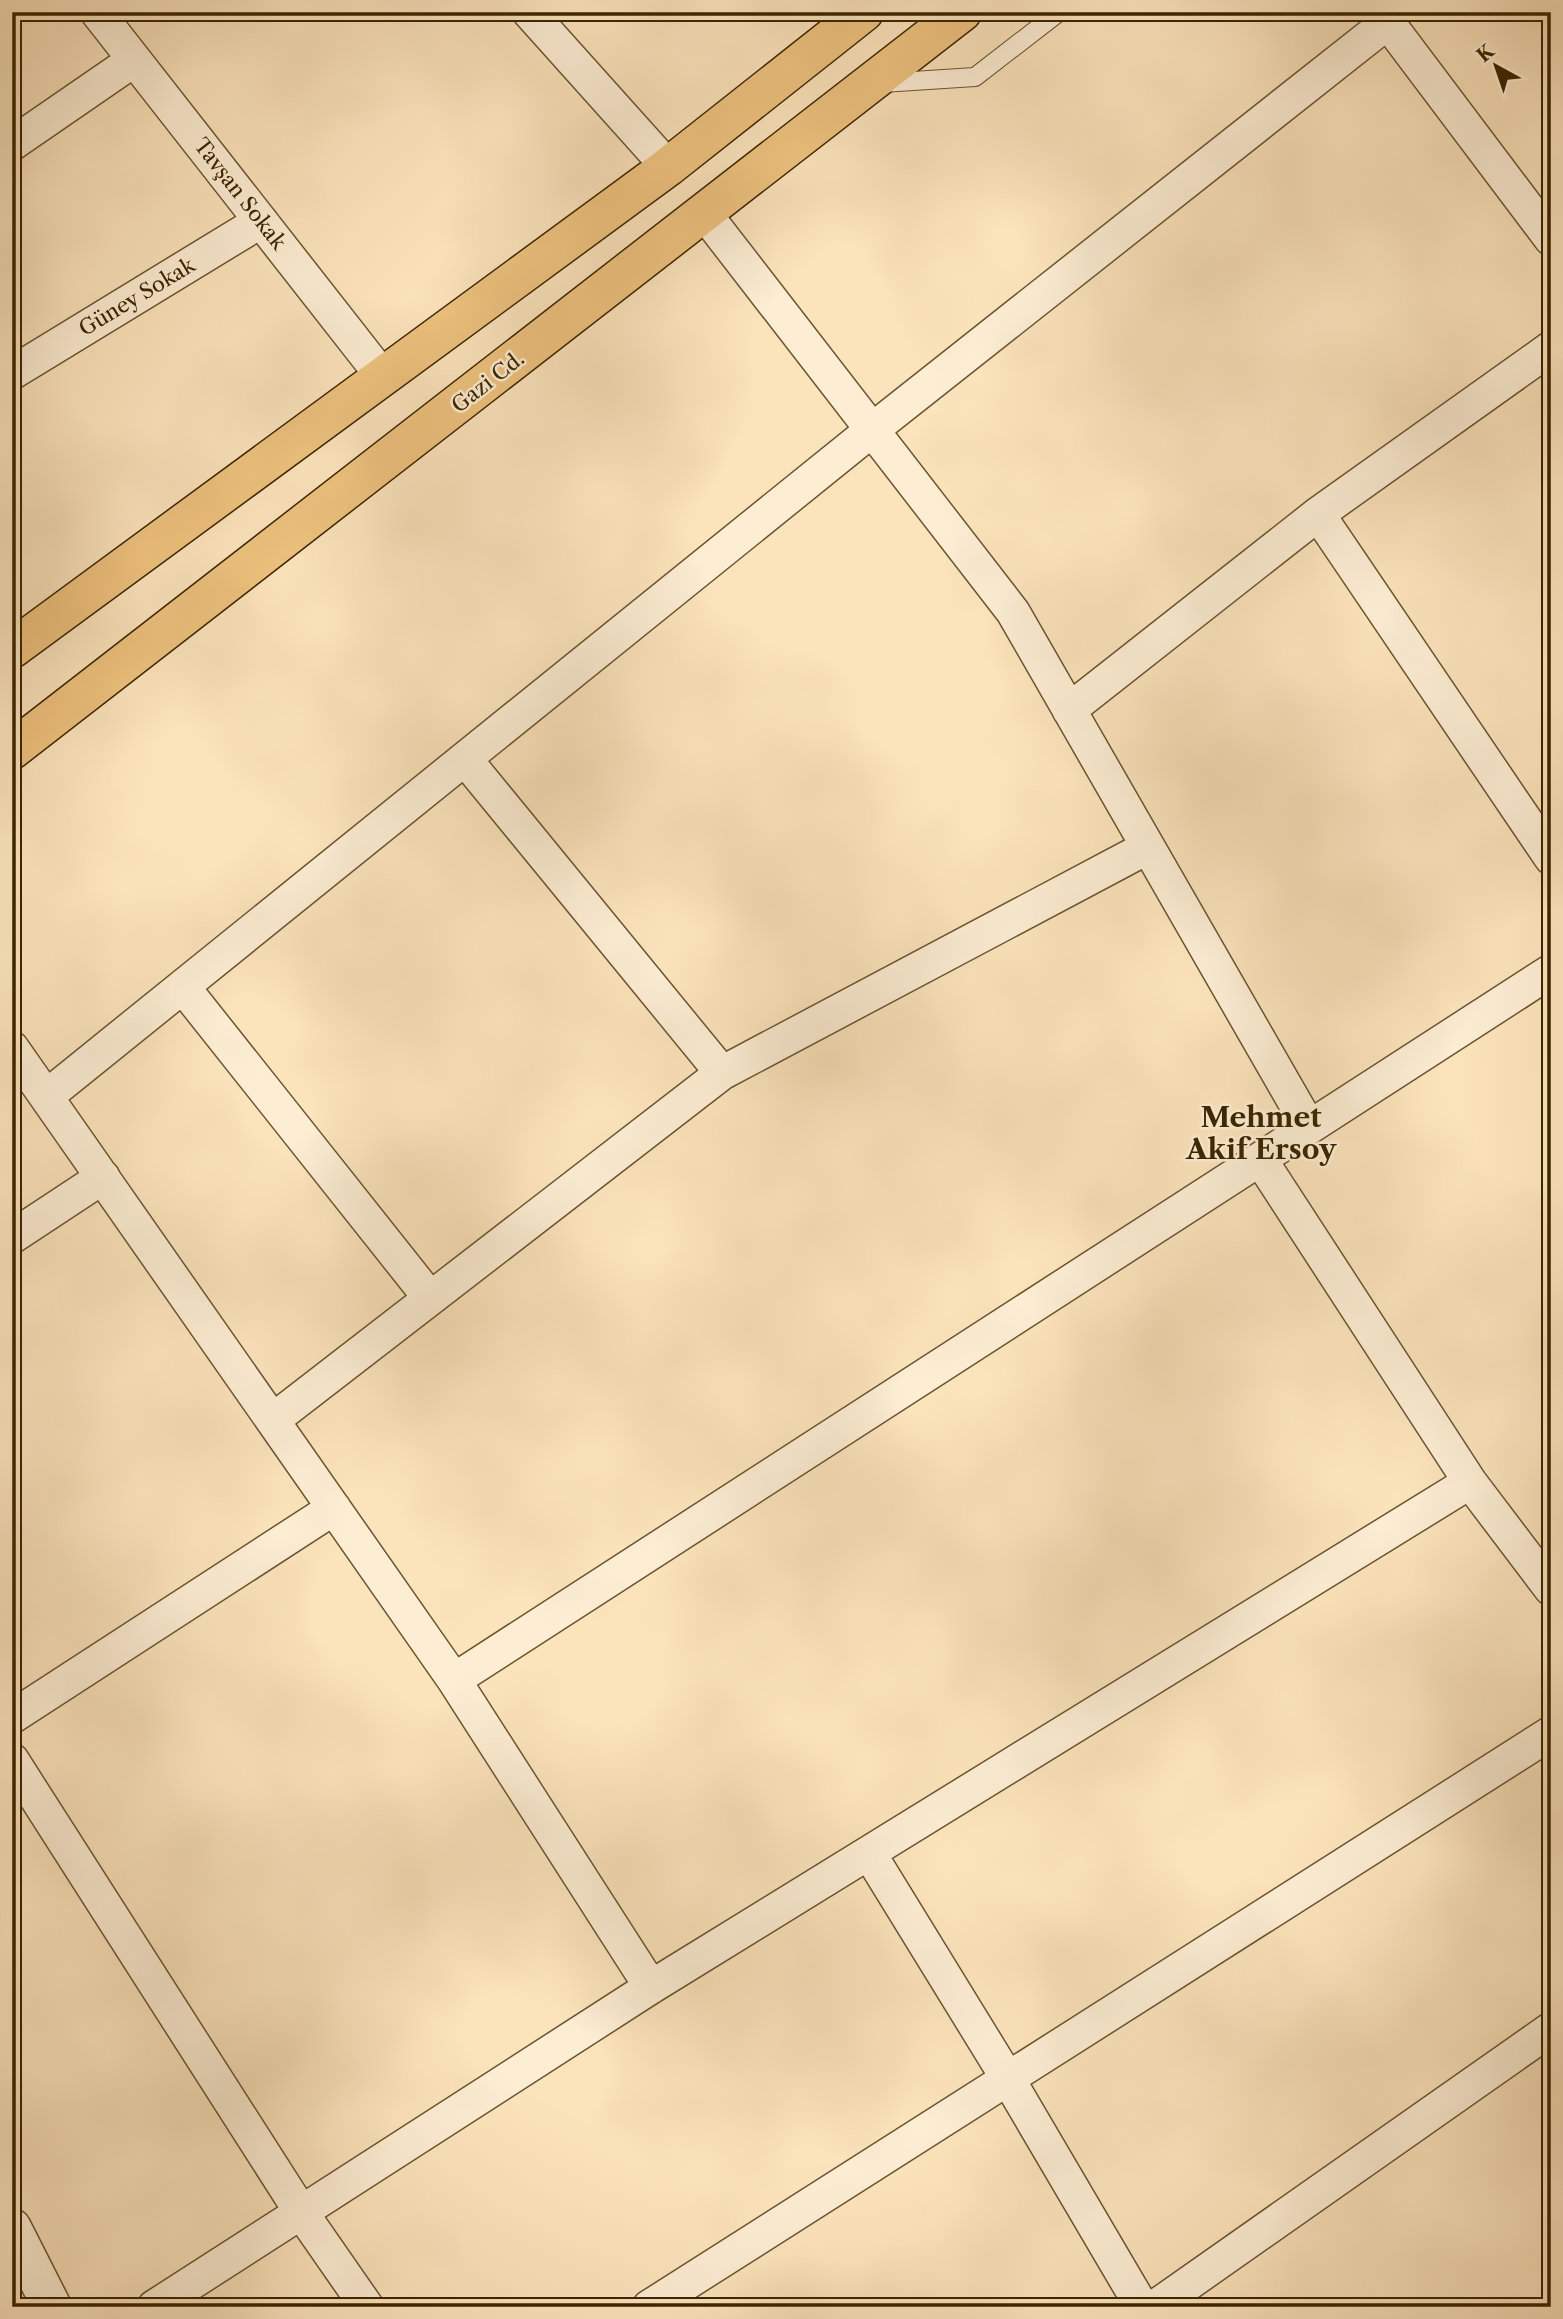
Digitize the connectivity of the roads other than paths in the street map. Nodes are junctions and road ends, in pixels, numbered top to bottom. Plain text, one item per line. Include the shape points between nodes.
1 (97, 12) edge
2 (529, 12) edge
3 (864, 12) edge
4 (962, 12) edge
5 (1059, 12) edge
6 (1384, 17) edge
7 (134, 60) junction
8 (871, 84) junction
9 (12, 144) edge
10 (668, 167) junction
11 (705, 214) junction
12 (261, 221) junction
13 (1551, 239) edge
14 (1551, 348) edge
15 (12, 373) edge
16 (383, 377) junction
17 (872, 430) junction
18 (1318, 514) junction
19 (12, 649) edge
20 (1069, 710) junction
21 (12, 750) edge
22 (465, 759) junction
23 (1148, 847) junction
24 (1551, 858) edge
25 (1551, 971) edge
26 (183, 987) junction
27 (12, 1048) edge
28 (722, 1073) junction
29 (47, 1096) junction
30 (1309, 1127) junction
31 (1260, 1159) junction
32 (103, 1177) junction
33 (12, 1237) edge
34 (430, 1298) junction
35 (273, 1420) junction
36 (1470, 1482) junction
37 (334, 1508) junction
38 (1551, 1589) edge
39 (454, 1680) junction
40 (12, 1717) edge
41 (1551, 1733) edge
42 (12, 1760) edge
43 (869, 1853) junction
44 (651, 1987) junction
45 (1551, 2029) edge
46 (1008, 2079) junction
47 (301, 2212) junction
48 (12, 2228) edge
49 (52, 2307) edge
50 (154, 2307) edge
51 (367, 2307) edge
52 (649, 2307) edge
53 (1142, 2307) edge
54 (1155, 2307) edge

1 - 7 street, Tavşan Sokak
2 - 10 street
3 - 10 main road
4 - 8 main road, Gazi Cd.
5 - 8 lane via 975,78
6 - 13 street
6 - 17 street
7 - 9 street
7 - 12 street, Tavşan Sokak
8 - 11 main road, Gazi Cd.
10 - 16 main road
11 - 17 street
11 - 21 main road, Gazi Cd.
12 - 15 street, Güney Sokak
12 - 16 street, Tavşan Sokak
14 - 18 street
16 - 19 main road
17 - 20 street via 1013,611
17 - 22 street
18 - 20 street
18 - 24 street
20 - 23 street
22 - 26 street
22 - 28 street
23 - 28 street
23 - 30 street
25 - 30 street
26 - 29 street
26 - 34 street
27 - 29 street
28 - 34 street
29 - 32 street
30 - 31 street
31 - 36 street
31 - 39 street
32 - 33 street
32 - 35 street
34 - 35 street
35 - 37 street
36 - 38 street
36 - 43 street
37 - 39 street
37 - 40 street
39 - 44 street
41 - 46 street
42 - 47 street
43 - 44 street
43 - 46 street
44 - 47 street
45 - 54 street
46 - 52 street
46 - 53 street
47 - 50 street
47 - 51 street
48 - 49 street

